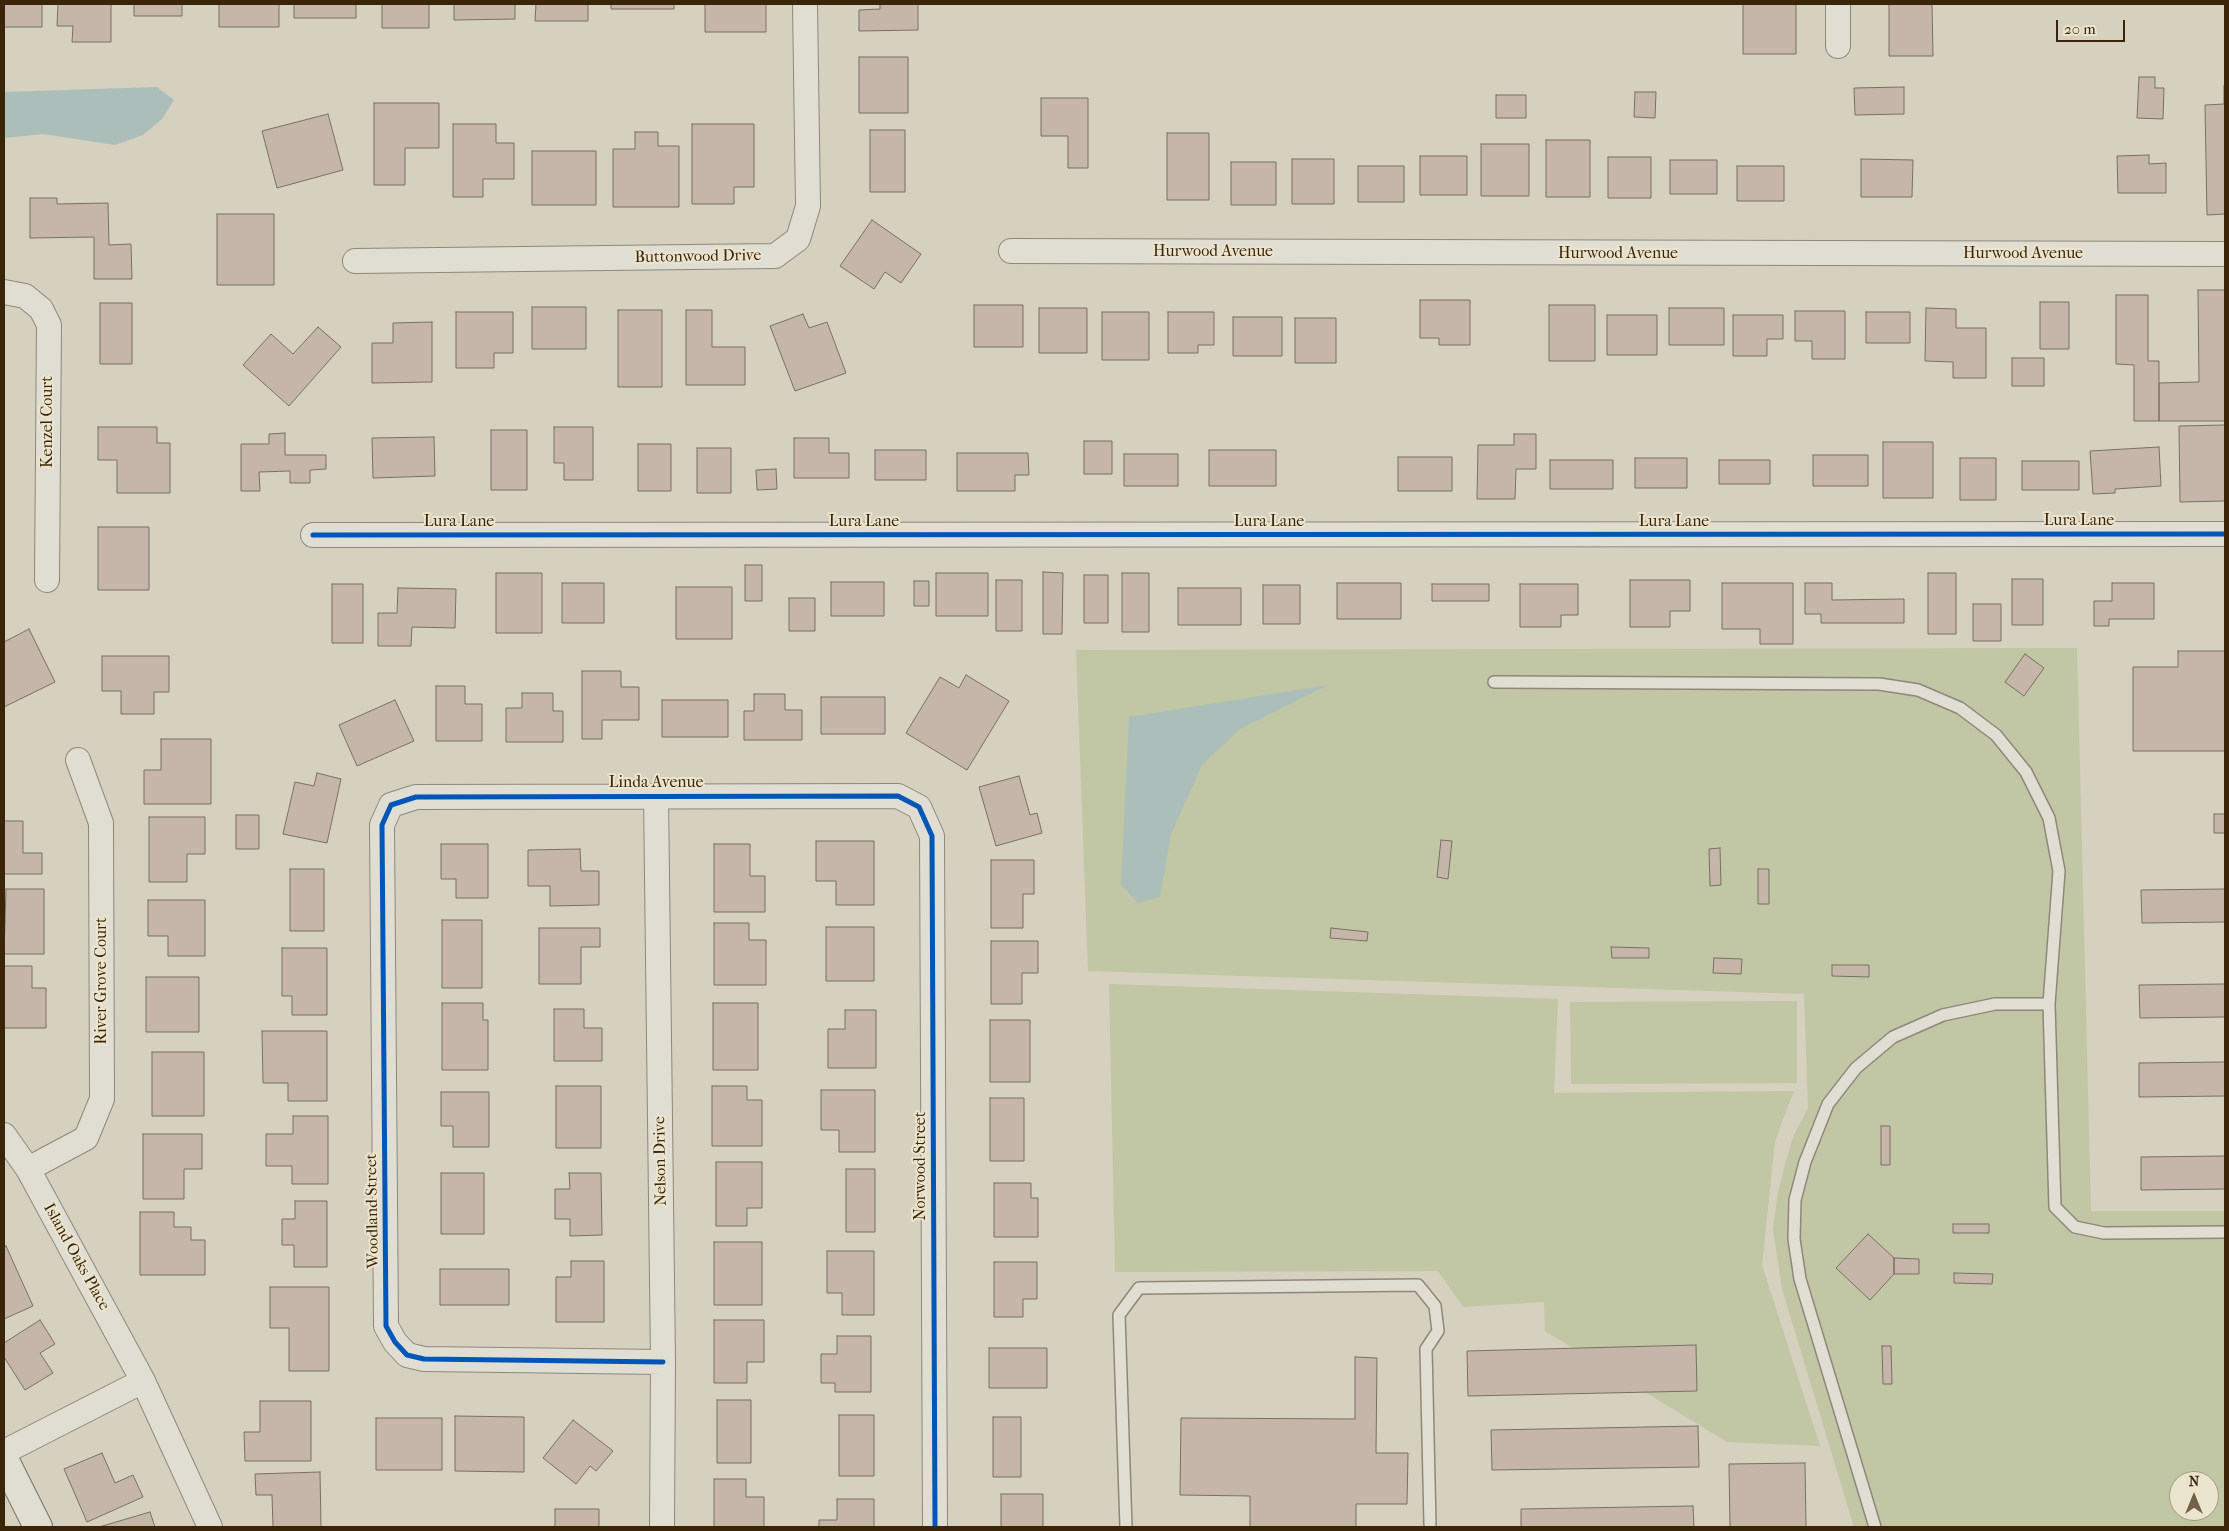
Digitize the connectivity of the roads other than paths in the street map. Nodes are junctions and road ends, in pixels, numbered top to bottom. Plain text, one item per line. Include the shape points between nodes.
1 (805, 4) edge
2 (1838, 4) edge
3 (1838, 46) dead end
4 (1011, 251) dead end
5 (2225, 254) edge
6 (354, 261) dead end
7 (4, 292) edge
8 (2225, 534) edge
9 (313, 535) dead end
10 (47, 580) dead end
11 (1494, 682) dead end
12 (78, 760) dead end
13 (656, 795) junction
14 (391, 805) joint
15 (919, 807) joint
16 (2049, 1004) junction
17 (4, 1135) edge
18 (28, 1169) junction
19 (2225, 1232) edge
20 (663, 1362) junction
21 (143, 1381) junction
22 (4, 1452) edge
23 (4, 1460) edge
24 (1430, 1524) dead end
25 (38, 1527) edge
26 (210, 1527) edge
27 (662, 1527) edge
28 (935, 1527) edge
29 (1126, 1527) edge
30 (1876, 1527) edge

1 - 6 street, Buttonwood Drive via 808,206 798,239 775,256
2 - 3 street
4 - 5 street, Hurwood Avenue
7 - 10 street, Kenzel Court via 25,296 41,308 49,325
8 - 9 street, Lura Lane
11 - 16 lane via 1879,684 1918,690 1960,708 1996,735 2026,772 2049,818 2059,871
12 - 18 street, River Grove Court via 100,823 102,1099 86,1138
13 - 14 street, Linda Avenue via 416,797
13 - 15 street, Linda Avenue via 898,796
13 - 20 street, Nelson Drive
14 - 20 street, Woodland Street via 382,825 386,1326 394,1342 407,1355 424,1359
15 - 28 street, Norwood Street via 932,836
16 - 19 lane via 2055,1207 2074,1227 2104,1233
16 - 30 lane via 1995,1004 1943,1016 1893,1037 1856,1068 1828,1104 1805,1162 1796,1200 1794,1239 1800,1279
17 - 18 street, Island Oaks Place
18 - 21 street, Island Oaks Place
20 - 27 street, Nelson Drive
21 - 22 street
21 - 26 street, Island Oaks Place
23 - 25 street
24 - 29 lane via 1426,1349 1438,1331 1435,1306 1418,1285 1139,1288 1119,1314

